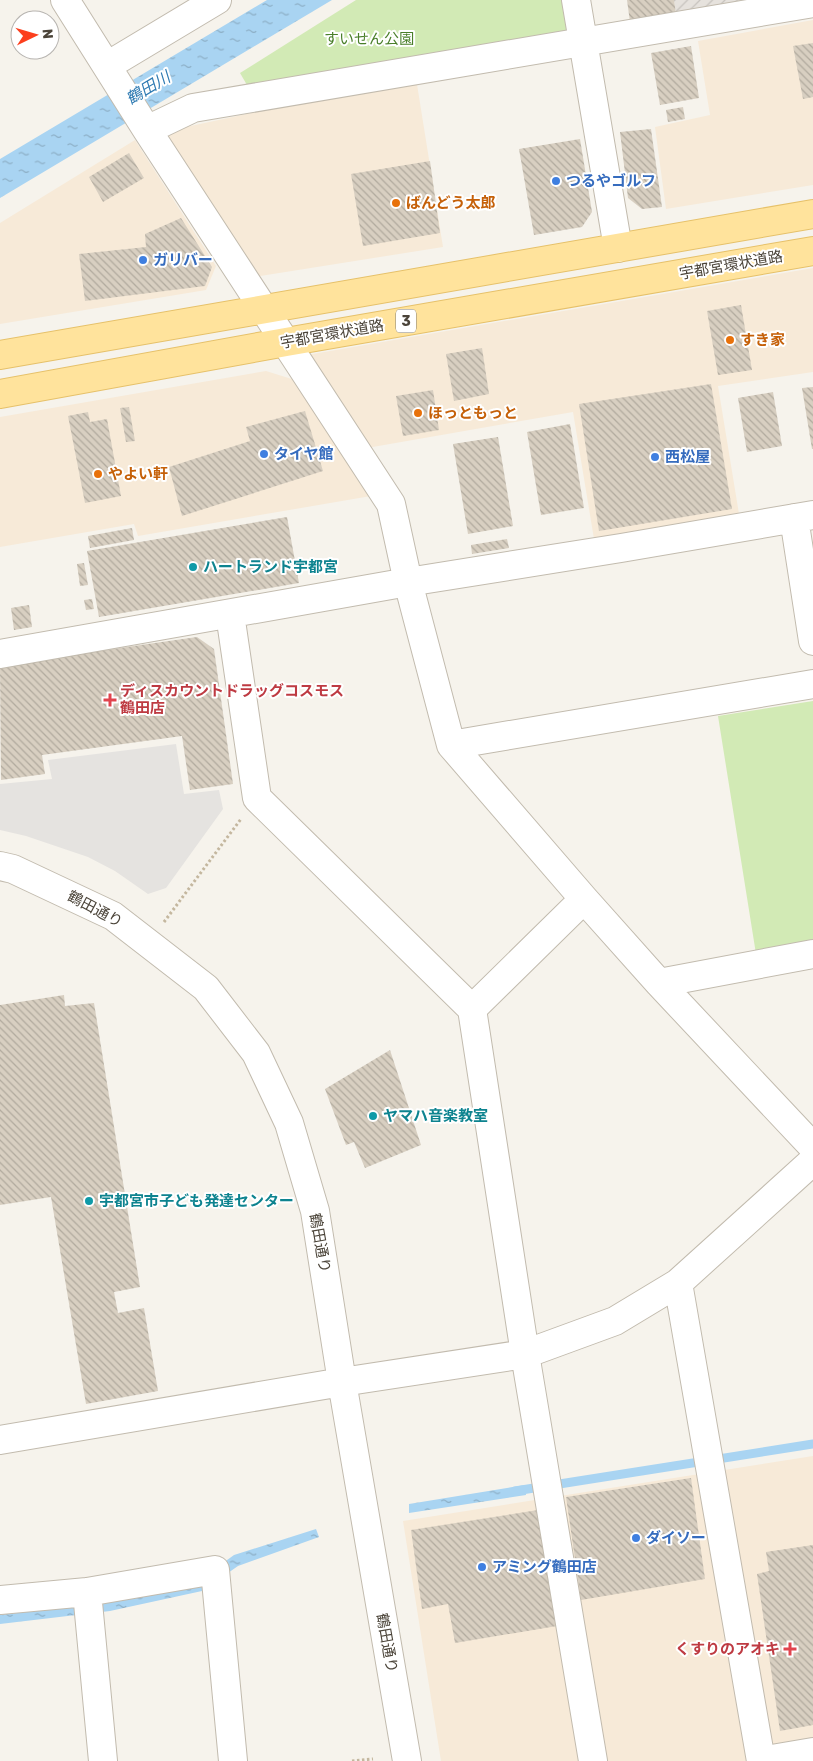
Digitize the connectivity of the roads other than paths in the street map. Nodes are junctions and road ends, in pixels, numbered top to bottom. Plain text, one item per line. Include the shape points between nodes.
1 (65, 0) edge
2 (217, 0) edge
3 (576, 0) edge
4 (813, 3) edge
5 (582, 42) junction
6 (107, 66) junction
7 (147, 130) junction
8 (813, 214) edge
9 (618, 248) junction
10 (813, 251) edge
11 (263, 309) junction
12 (286, 342) junction
13 (0, 355) edge
14 (0, 394) edge
15 (804, 516) edge
16 (408, 582) junction
17 (230, 614) junction
18 (813, 641) edge
19 (0, 654) edge
20 (813, 684) edge
21 (451, 744) junction
22 (0, 866) edge
23 (584, 899) junction
24 (813, 954) edge
25 (659, 983) junction
26 (472, 1009) junction
27 (813, 1147) edge
28 (813, 1161) edge
29 (678, 1282) junction
30 (525, 1354) junction
31 (342, 1382) junction
32 (0, 1440) edge
33 (87, 1592) junction
34 (0, 1600) edge
35 (813, 1752) edge
36 (103, 1761) edge
37 (233, 1761) edge
38 (407, 1761) edge
39 (593, 1761) edge
40 (761, 1761) edge

1 - 6 street
2 - 6 street
3 - 5 street
4 - 5 street
5 - 7 street via 193,108
5 - 9 street
6 - 7 street
7 - 11 street
8 - 9 main road
9 - 11 main road
10 - 12 main road, 宇都宮環状道路 / 3
11 - 12 street
11 - 13 main road
12 - 14 main road, 宇都宮環状道路 / 3
12 - 16 street via 391,504
15 - 16 street
15 - 18 street
16 - 17 street
16 - 21 street
17 - 19 street
17 - 26 street via 257,798
20 - 21 street
21 - 23 street
22 - 31 street, 鶴田通り via 113,916 149,942 206,988 256,1053 289,1124 315,1211
23 - 25 street
23 - 26 street
24 - 25 street
25 - 27 street
26 - 30 street
28 - 29 street
29 - 30 street via 614,1321
29 - 40 street
30 - 31 street
30 - 39 street
31 - 32 street
31 - 38 street, 鶴田通り
33 - 34 street
33 - 36 street
33 - 37 street via 215,1570
35 - 40 street

